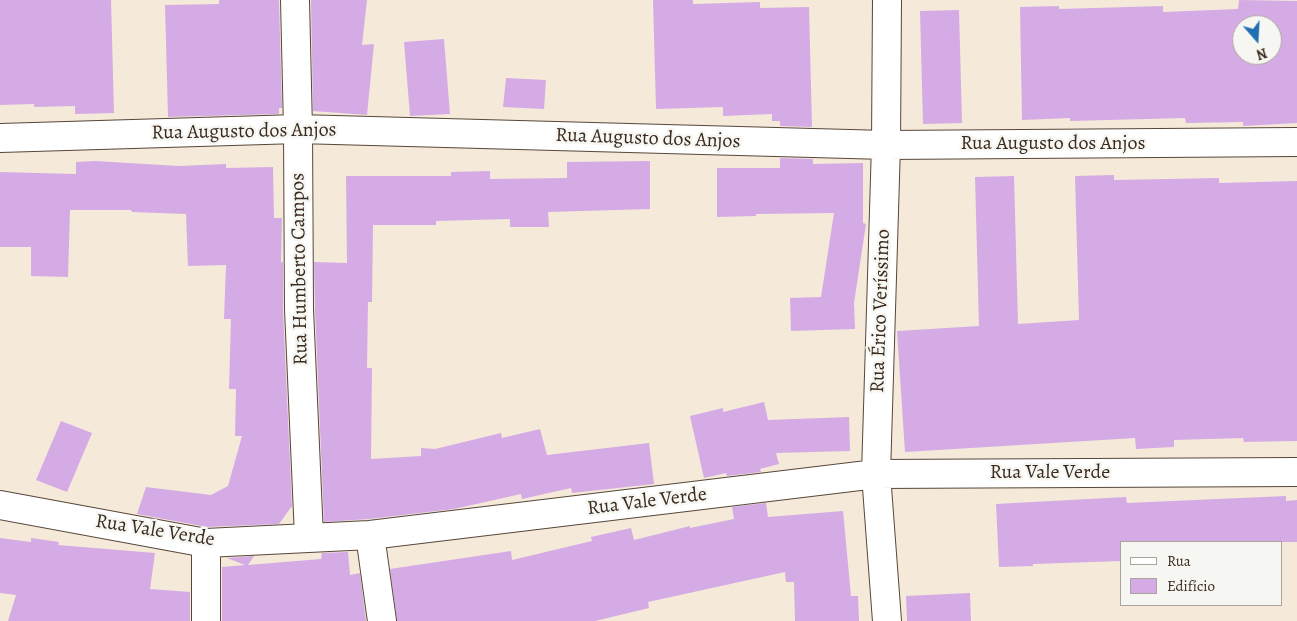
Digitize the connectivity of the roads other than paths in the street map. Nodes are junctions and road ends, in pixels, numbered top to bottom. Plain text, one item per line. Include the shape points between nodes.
1 (295, 0) edge
2 (887, 0) edge
3 (298, 129) junction
4 (0, 138) edge
5 (1297, 142) edge
6 (886, 146) junction
7 (1297, 472) edge
8 (876, 474) junction
9 (0, 506) edge
10 (370, 535) junction
11 (309, 537) junction
12 (206, 543) junction
13 (206, 621) edge
14 (382, 621) edge
15 (887, 621) edge

1 - 3 street, Rua Humberto Campos
2 - 6 street, Rua Érico Veríssimo
3 - 4 street, Rua Augusto dos Anjos
3 - 6 street, Rua Augusto dos Anjos
3 - 11 street, Rua Humberto Campos via 299,309
5 - 6 street, Rua Augusto dos Anjos
6 - 8 street, Rua Érico Veríssimo
7 - 8 street, Rua Vale Verde
8 - 10 street, Rua Vale Verde
8 - 15 street, Rua Érico Veríssimo
9 - 12 street, Rua Vale Verde
10 - 11 street, Rua Vale Verde
10 - 14 street
11 - 12 street, Rua Vale Verde
12 - 13 street

